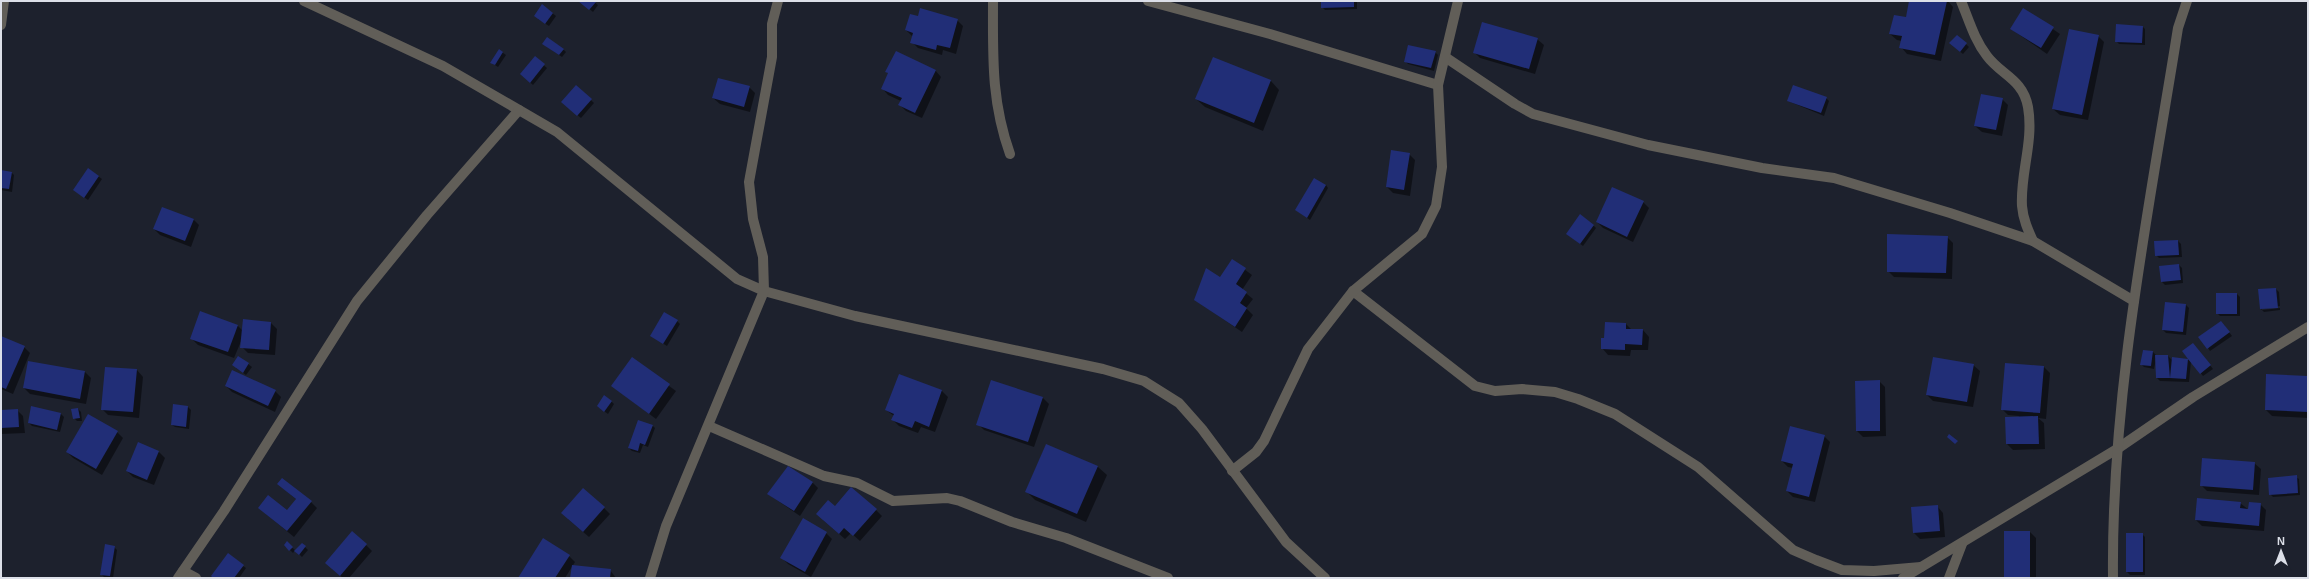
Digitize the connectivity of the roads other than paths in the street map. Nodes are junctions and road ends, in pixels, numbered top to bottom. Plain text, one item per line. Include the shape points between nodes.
1 (4, 1) edge
2 (304, 1) edge
3 (778, 1) edge
4 (993, 1) edge
5 (1148, 1) edge
6 (1458, 1) edge
7 (1961, 1) edge
8 (2187, 1) edge
9 (1, 26) edge
10 (1445, 57) junction
11 (1438, 85) junction
12 (520, 110) junction
13 (1010, 154) dead end
14 (2033, 241) junction
15 (764, 291) junction
16 (1353, 291) junction
17 (2134, 301) junction
18 (2308, 327) edge
19 (709, 426) junction
20 (2117, 449) junction
21 (1232, 471) junction
22 (1962, 544) junction
23 (1921, 566) junction
24 (180, 574) edge
25 (196, 578) edge
26 (650, 578) edge
27 (1168, 578) edge
28 (1325, 578) edge
29 (1903, 578) edge
30 (1949, 578) edge
31 (2113, 578) edge

1 - 9 street
2 - 12 street via 443,66
3 - 15 street via 772,24 772,57 749,182 753,219 763,257
4 - 13 street via 994,88 1000,125
5 - 11 street via 1270,34
6 - 10 street
7 - 14 street via 1976,40 1988,58 2021,87 2028,106 2030,136 2022,206 2024,221
8 - 17 street via 2178,28
10 - 11 street
10 - 14 street via 1533,114 1648,145 1762,168 1834,178
11 - 16 street via 1442,167 1436,206 1422,234
12 - 15 street via 557,132 737,279
12 - 24 street via 427,215 356,302 224,511
14 - 17 street
15 - 19 street
15 - 21 street via 856,316 1103,369 1144,381 1179,403 1202,429
16 - 21 street via 1308,349 1264,441 1256,452
16 - 23 street via 1475,386 1495,390 1555,392 1615,414 1698,467 1793,550 1842,570 1874,571
17 - 20 street
18 - 20 street via 2193,397
19 - 26 street via 666,526
19 - 27 street via 824,476 857,483 894,501 947,498 960,501 1012,522 1066,538
20 - 22 street
20 - 31 street
21 - 28 street via 1286,542
22 - 23 street
22 - 30 street
23 - 29 street
24 - 25 street

